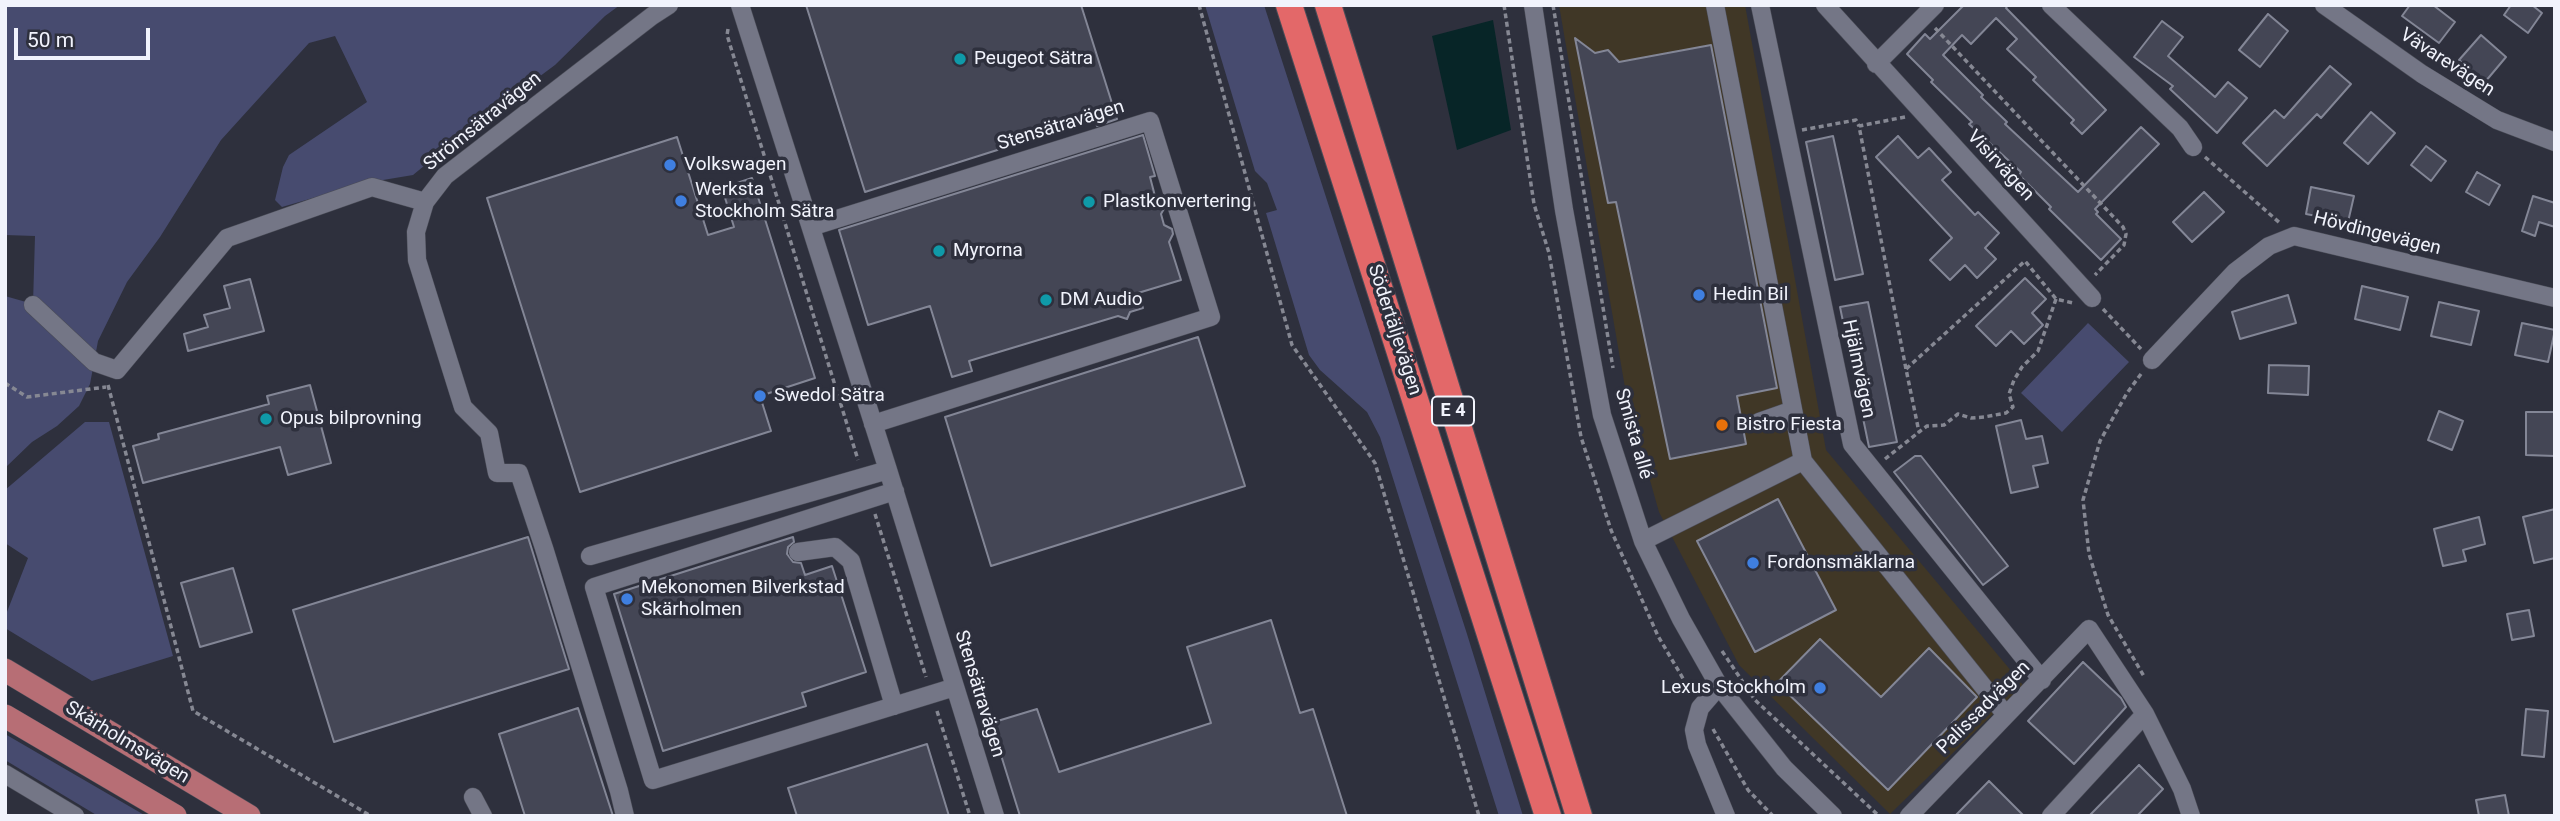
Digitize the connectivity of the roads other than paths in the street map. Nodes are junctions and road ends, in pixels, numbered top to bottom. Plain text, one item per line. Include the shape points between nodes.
1 (669, 5) edge
2 (740, 5) edge
3 (1289, 5) edge
4 (1328, 5) edge
5 (1533, 5) edge
6 (1714, 5) edge
7 (1760, 5) edge
8 (1825, 5) edge
9 (2051, 5) edge
10 (2324, 5) edge
11 (1930, 11) edge
12 (1876, 64) junction
13 (2555, 142) edge
14 (2193, 147) road end
15 (425, 202) junction
16 (811, 227) junction
17 (2092, 298) road end
18 (2555, 298) edge
19 (33, 305) dead end
20 (2152, 360) road end
21 (1793, 410) junction
22 (1759, 422) dead end
23 (873, 424) junction
24 (1803, 461) junction
25 (888, 470) junction
26 (895, 491) junction
27 (1643, 541) junction
28 (798, 552) dead end
29 (590, 556) dead end
30 (5, 670) edge
31 (2042, 680) junction
32 (1719, 686) junction
33 (955, 687) junction
34 (894, 706) junction
35 (2145, 714) junction
36 (2006, 715) junction
37 (5, 716) edge
38 (5, 774) edge
39 (473, 797) dead end
40 (75, 816) edge
41 (175, 816) edge
42 (249, 816) edge
43 (483, 816) edge
44 (625, 816) edge
45 (995, 816) edge
46 (1548, 816) edge
47 (1579, 816) edge
48 (1726, 816) edge
49 (1833, 816) edge
50 (1909, 816) edge
51 (2052, 816) edge
52 (2191, 816) edge

1 - 15 street, Strömsätravägen via 445,176
2 - 16 street, Stensätravägen
3 - 46 highway, Södertäljevägen / E 4
4 - 47 highway, Södertäljevägen / E 4
5 - 27 street, Smista allé via 1602,415
6 - 21 street
7 - 31 street, Hjälmvägen via 1852,444
8 - 12 street, Visirvägen
9 - 14 street via 2180,128
10 - 13 street, Vävarevägen via 2497,120
11 - 12 street
12 - 17 street, Visirvägen
15 - 19 street via 372,187 227,238 117,370 94,362
15 - 44 street, Strömsätravägen via 416,232 417,260 463,407 489,433 497,473 519,473
16 - 23 street, Stensätravägen
16 - 23 street, Stensätravägen via 1150,121 1212,317
18 - 20 street, Hövdingevägen via 2294,236 2269,246 2235,272
21 - 22 street
21 - 24 street
23 - 25 street, Stensätravägen
24 - 27 street
24 - 36 street
25 - 26 street, Stensätravägen
25 - 29 street
26 - 33 street, Stensätravägen
26 - 34 street via 594,587 653,780
27 - 32 street, Smista allé
28 - 34 street via 835,547 851,561
30 - 42 main road, Skärholmsvägen
31 - 35 street, Palissadvägen via 2089,629
31 - 36 street, Palissadvägen
32 - 48 street via 1700,708 1694,730
32 - 49 street, Smista allé via 1784,768
33 - 34 street
33 - 45 street, Stensätravägen
35 - 51 street
35 - 52 street
36 - 50 street, Palissadvägen
37 - 41 main road, Skärholmsvägen
38 - 40 street
39 - 43 street

